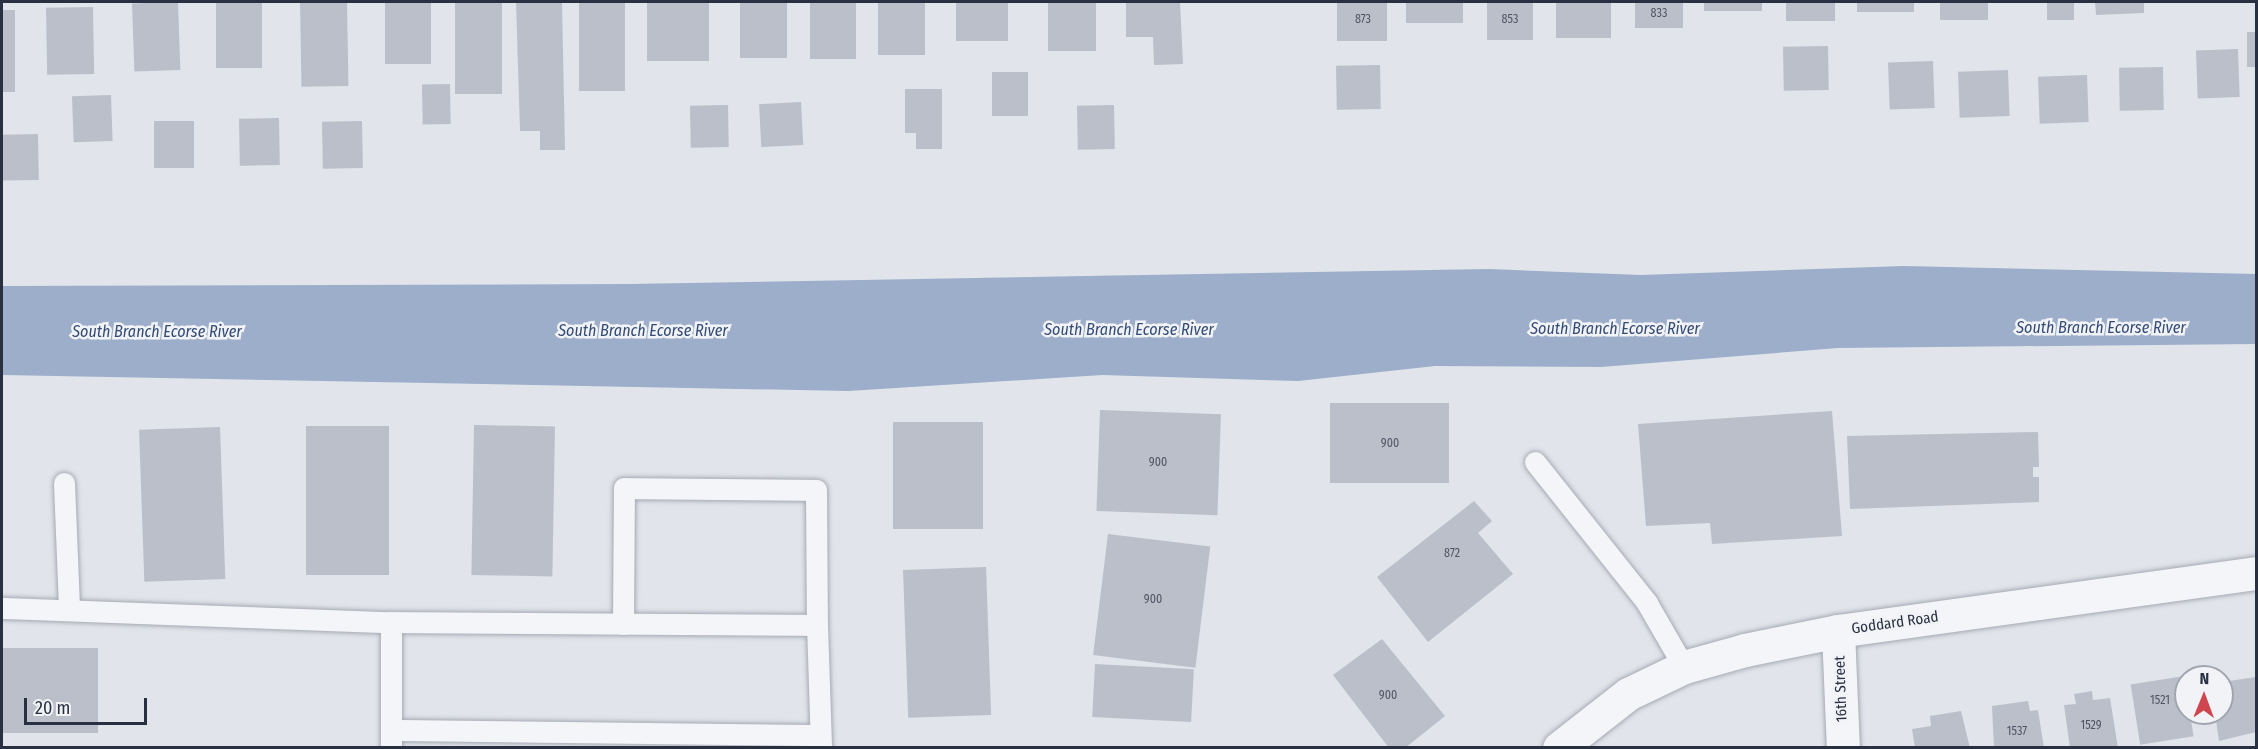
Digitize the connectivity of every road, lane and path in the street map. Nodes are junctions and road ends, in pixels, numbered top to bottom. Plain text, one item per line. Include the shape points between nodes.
1 (1535, 462) dead end
2 (64, 483) dead end
3 (2256, 573) edge
4 (2, 608) edge
5 (69, 608) junction
6 (391, 622) junction
7 (623, 624) junction
8 (817, 625) junction
9 (1838, 631) junction
10 (1684, 666) junction
11 (391, 739) edge
12 (821, 741) edge
13 (1561, 746) edge
14 (1843, 747) edge

1 - 10 lane via 1647,603
2 - 5 lane
3 - 9 street, Goddard Road
4 - 5 lane
5 - 6 lane
6 - 7 lane
6 - 11 lane
7 - 8 lane
7 - 8 lane via 624,488 816,489
8 - 12 lane
9 - 10 street, Goddard Road
9 - 14 street, 16th Street
10 - 13 street, Goddard Road via 1628,694
11 - 12 lane

